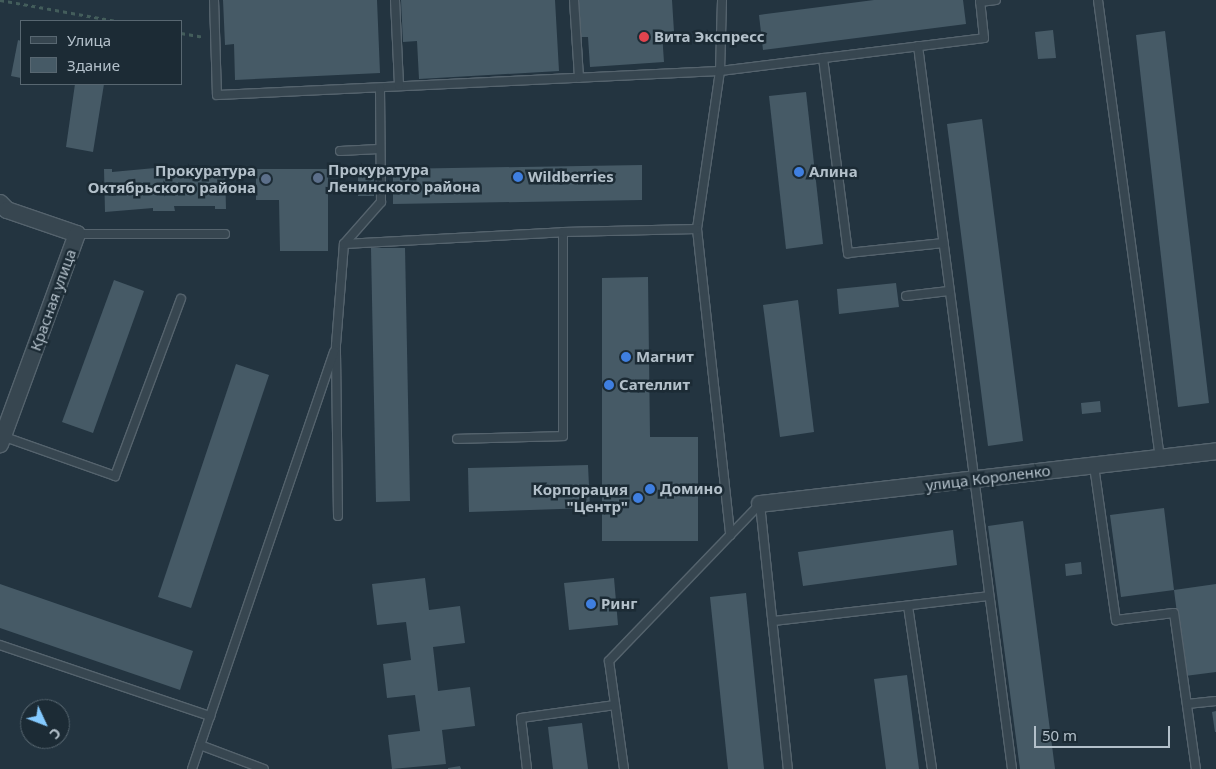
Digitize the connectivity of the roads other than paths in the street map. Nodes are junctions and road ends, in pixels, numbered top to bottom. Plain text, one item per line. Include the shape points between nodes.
1 (214, 0) edge
2 (395, 0) edge
3 (574, 0) edge
4 (722, 0) edge
5 (996, 0) edge
6 (1098, 0) edge
7 (918, 46) junction
8 (823, 58) junction
9 (720, 71) junction
10 (579, 78) junction
11 (399, 86) junction
12 (380, 88) junction
13 (379, 149) junction
14 (340, 151) dead end
15 (0, 203) edge
16 (697, 229) junction
17 (563, 232) junction
18 (77, 234) junction
19 (225, 234) dead end
20 (943, 243) junction
21 (344, 244) junction
22 (950, 291) junction
23 (906, 296) dead end
24 (181, 299) dead end
25 (336, 345) junction
26 (1, 438) edge
27 (456, 439) dead end
28 (1216, 450) edge
29 (1160, 458) junction
30 (1094, 466) junction
31 (974, 480) junction
32 (760, 504) junction
33 (338, 516) dead end
34 (730, 535) junction
35 (989, 596) junction
36 (908, 606) junction
37 (773, 621) junction
38 (0, 645) edge
39 (1216, 701) edge
40 (1187, 704) junction
41 (615, 706) junction
42 (210, 716) junction
43 (200, 745) junction
44 (192, 769) edge
45 (264, 769) edge
46 (527, 769) edge
47 (624, 769) edge
48 (788, 769) edge
49 (932, 769) edge
50 (1012, 769) edge
51 (1196, 769) edge

1 - 12 lane via 217,96
2 - 11 lane
3 - 10 lane
4 - 9 lane
5 - 7 lane via 980,2 984,38
6 - 29 lane
7 - 8 lane
7 - 20 lane
8 - 9 lane
8 - 20 lane via 848,253
9 - 10 lane
9 - 16 lane
10 - 11 lane
11 - 12 lane
12 - 13 lane
13 - 14 lane
13 - 21 lane via 381,202
15 - 18 street, Красная улица via 7,210
16 - 17 lane
16 - 34 lane
17 - 21 lane
17 - 27 lane via 563,436
18 - 19 lane
18 - 26 street, Красная улица
20 - 22 lane
21 - 25 lane
22 - 23 lane
22 - 31 lane
24 - 26 lane via 115,476
25 - 33 lane
25 - 42 lane
28 - 29 street, улица Короленко
29 - 30 street, улица Короленко
30 - 31 street, улица Короленко
30 - 40 lane via 1116,620 1174,613
31 - 32 street, улица Короленко
31 - 35 lane
32 - 34 lane
32 - 37 lane
34 - 41 lane via 609,661
35 - 36 lane
35 - 50 lane
36 - 37 lane
36 - 49 lane
37 - 48 lane
38 - 42 lane
39 - 40 lane
40 - 51 lane
41 - 46 lane via 521,718
41 - 47 lane
42 - 43 lane
43 - 44 lane
43 - 45 lane

